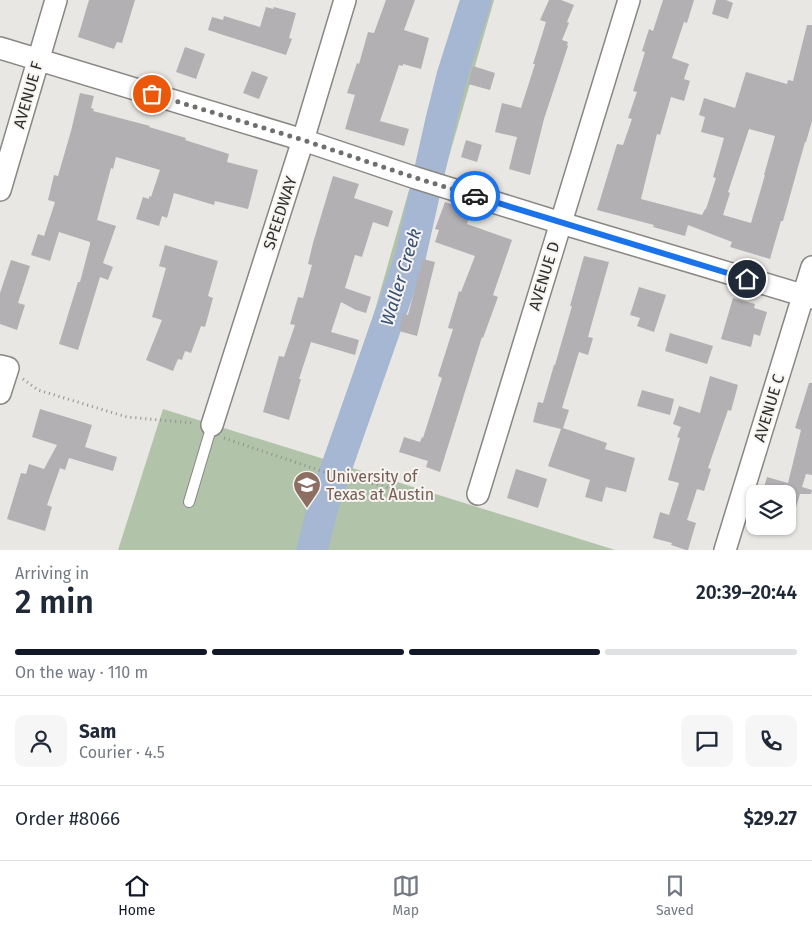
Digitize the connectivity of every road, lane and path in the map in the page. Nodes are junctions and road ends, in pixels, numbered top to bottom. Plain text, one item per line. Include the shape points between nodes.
1 (56, 0) edge
2 (345, 0) edge
3 (629, 0) edge
4 (0, 48) edge
5 (38, 60) junction
6 (303, 140) junction
7 (0, 190) edge
8 (561, 223) junction
9 (812, 267) edge
10 (808, 297) edge
11 (4, 367) edge
12 (0, 393) edge
13 (212, 425) junction
14 (403, 491) dead end
15 (478, 494) dead end
16 (188, 502) dead end
17 (726, 550) edge

1 - 5 street, AVENUE F
2 - 6 street, SPEEDWAY
3 - 8 street, AVENUE D
4 - 5 street
5 - 6 street
5 - 7 street, AVENUE F
6 - 8 street
6 - 13 street, SPEEDWAY
8 - 10 street
8 - 15 street, AVENUE D
9 - 10 street, AVENUE C
10 - 17 street, AVENUE C
11 - 12 street
11 - 13 path via 38,390 127,417
13 - 14 path via 225,439 324,472
13 - 16 lane

